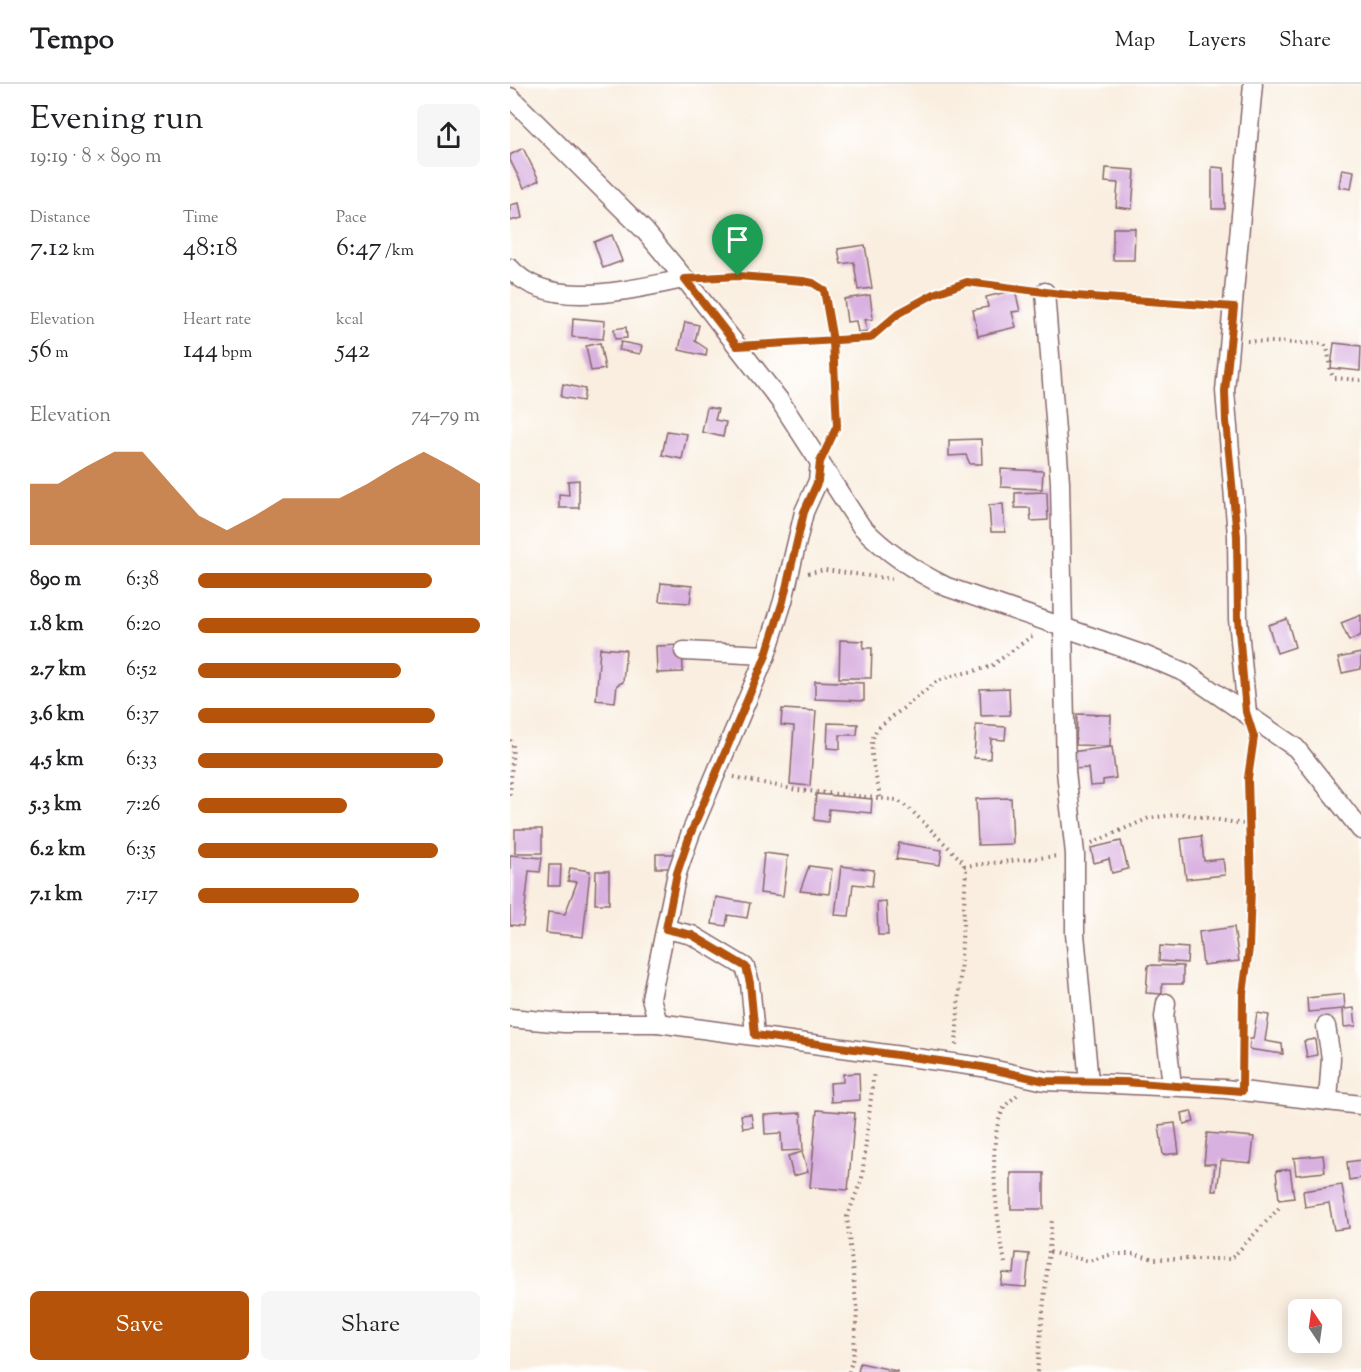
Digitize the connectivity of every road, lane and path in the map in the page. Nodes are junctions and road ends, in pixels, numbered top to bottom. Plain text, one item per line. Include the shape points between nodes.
1 (1253, 84) edge
2 (510, 96) edge
3 (510, 268) edge
4 (685, 279) junction
5 (1045, 292) junction
6 (1234, 307) junction
7 (833, 341) junction
8 (1231, 341) junction
9 (737, 346) junction
10 (1361, 380) edge
11 (820, 462) junction
12 (896, 580) dead end
13 (786, 587) junction
14 (1056, 624) junction
15 (684, 651) dead end
16 (766, 655) junction
17 (1246, 712) junction
18 (510, 740) edge
19 (716, 774) junction
20 (510, 795) edge
21 (880, 797) junction
22 (1250, 825) junction
23 (1361, 830) edge
24 (1075, 854) junction
25 (964, 866) junction
26 (666, 929) junction
27 (1166, 1003) dead end
28 (510, 1018) edge
29 (658, 1023) junction
30 (1326, 1026) dead end
31 (755, 1035) junction
32 (875, 1052) junction
33 (958, 1064) junction
34 (1036, 1079) junction
35 (1089, 1082) junction
36 (1172, 1086) junction
37 (1242, 1091) junction
38 (1328, 1101) junction
39 (1361, 1105) edge
40 (1279, 1208) dead end
41 (1052, 1219) dead end
42 (1050, 1252) junction
43 (1005, 1263) dead end
44 (849, 1372) edge
45 (1037, 1372) edge

1 - 6 street
2 - 4 street via 645,231
3 - 4 street via 524,282 567,293 603,294
4 - 7 path via 738,276 813,283 825,295
4 - 9 street
5 - 6 path
5 - 7 path via 967,282 899,313 870,338
5 - 14 street via 1060,482
6 - 8 street
7 - 9 path
7 - 11 path via 837,426
8 - 10 path via 1324,344 1334,378
8 - 17 street via 1225,391
9 - 11 street
11 - 13 street via 818,481 804,512
11 - 14 street via 861,526 893,556 947,587
12 - 13 path via 825,570 811,572
13 - 16 street
14 - 17 street via 1186,673
14 - 21 path via 990,667 936,682 877,729 871,746
14 - 24 street
15 - 16 street
16 - 19 street
17 - 22 path via 1254,737 1248,778
17 - 23 street via 1296,748
18 - 20 path
19 - 21 path via 797,790
19 - 26 street via 677,873
21 - 25 path via 897,800 910,810 959,856
22 - 24 path via 1183,814 1149,818 1088,844
22 - 37 path
24 - 25 path
24 - 35 street via 1075,934
25 - 33 path
26 - 29 street via 651,998
26 - 31 street via 692,935 746,967
27 - 36 street via 1164,1017
28 - 29 street via 564,1023
29 - 31 street
30 - 38 street via 1330,1058
31 - 32 street
32 - 33 street
32 - 44 path via 862,1178 847,1217 857,1314
33 - 34 street
34 - 35 street
34 - 43 path via 1004,1106 998,1124 994,1162
35 - 36 street
36 - 37 street
37 - 38 street
38 - 39 street
40 - 42 path via 1231,1259 1154,1259 1113,1254 1089,1261
41 - 42 path
42 - 45 path

